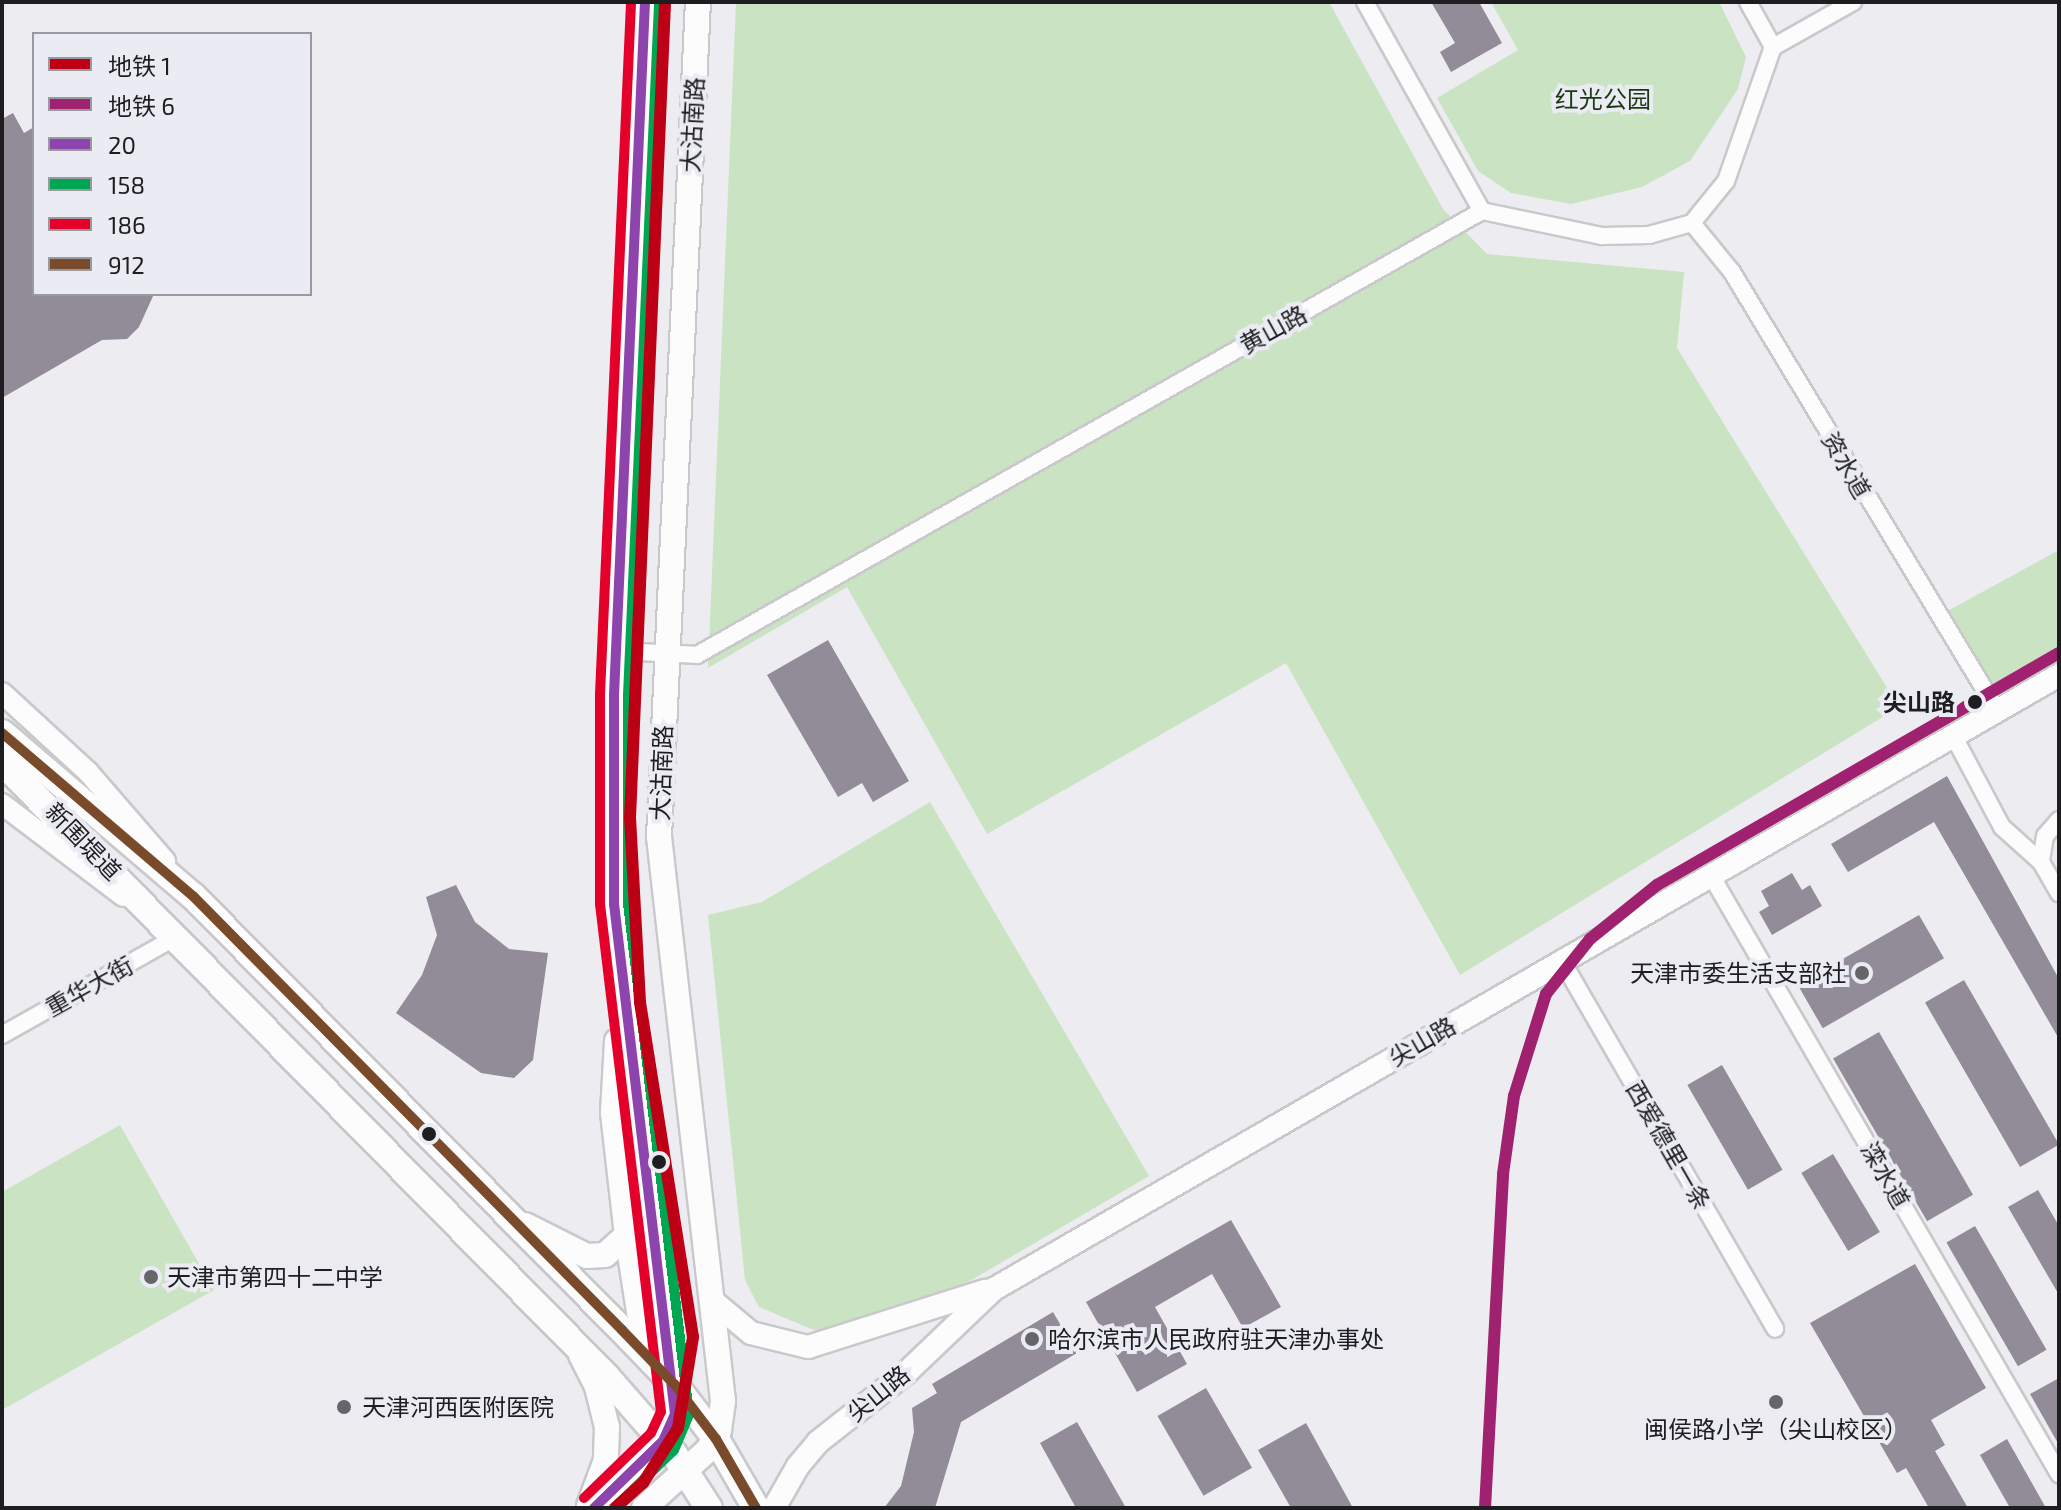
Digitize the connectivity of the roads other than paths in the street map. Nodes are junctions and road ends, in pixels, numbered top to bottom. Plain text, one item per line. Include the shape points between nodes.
1 (645, 2) edge
2 (698, 2) edge
3 (1365, 2) edge
4 (1748, 2) edge
5 (1853, 2) edge
6 (1773, 47) junction
7 (1482, 211) junction
8 (1692, 223) junction
9 (616, 651) junction
10 (666, 655) junction
11 (2059, 675) edge
12 (2, 693) edge
13 (1997, 710) junction
14 (2, 733) edge
15 (1953, 735) junction
16 (2, 762) edge
17 (59, 800) junction
18 (2, 804) edge
19 (2059, 820) edge
20 (2041, 862) junction
21 (1712, 877) junction
22 (2059, 893) edge
23 (193, 896) junction
24 (171, 932) junction
25 (1562, 961) junction
26 (620, 986) junction
27 (2, 1035) edge
28 (513, 1219) junction
29 (627, 1235) junction
30 (994, 1289) junction
31 (715, 1303) junction
32 (1775, 1329) dead end
33 (576, 1346) junction
34 (675, 1385) junction
35 (716, 1439) junction
36 (663, 1441) junction
37 (687, 1473) junction
38 (2059, 1474) edge
39 (591, 1508) edge
40 (644, 1508) edge
41 (709, 1508) edge
42 (756, 1508) edge
43 (774, 1508) edge

1 - 9 main road, 大沽南路
2 - 10 main road, 大沽南路
3 - 7 street
4 - 6 street
5 - 6 street
6 - 8 street via 1726,181
7 - 8 street via 1602,236 1649,235
7 - 10 street, 黄山路 via 697,655
8 - 13 street, 资水道 via 1732,272
9 - 10 street, 黄山路
9 - 26 main road, 大沽南路 via 612,807
10 - 31 main road, 大沽南路 via 662,885
11 - 13 main road, 尖山路
12 - 23 street via 88,772
13 - 15 main road, 尖山路
14 - 17 highway, 新围堤道
15 - 20 street via 2002,827
15 - 21 main road, 尖山路
16 - 17 highway, 新围堤道
17 - 23 highway, 新围堤道
17 - 24 highway, 新围堤道
18 - 24 street
19 - 20 street via 2045,836
20 - 22 street
21 - 25 main road, 尖山路
21 - 38 street, 滦水道
23 - 28 highway, 新围堤道
24 - 27 street, 重华大街
24 - 33 highway, 新围堤道
25 - 30 main road, 尖山路
25 - 32 street, 西爱德里一条
26 - 29 main road via 613,1113
26 - 34 main road, 大沽南路
28 - 29 main road via 587,1256 605,1255
28 - 34 highway, 新围堤道
29 - 34 main road via 639,1312
30 - 31 main road, 尖山路 via 808,1347 751,1333
30 - 43 main road, 尖山路 via 907,1372 818,1442
31 - 35 main road, 大沽南路 via 723,1401
33 - 36 highway, 新围堤道
33 - 39 main road via 597,1387 607,1427 604,1468
34 - 35 highway, 新围堤道
34 - 36 main road, 大沽南路 via 675,1414
35 - 37 main road
35 - 42 highway, 新围堤道
36 - 37 highway, 新围堤道
36 - 39 main road, 大沽南路
37 - 40 main road
37 - 41 highway, 新围堤道

